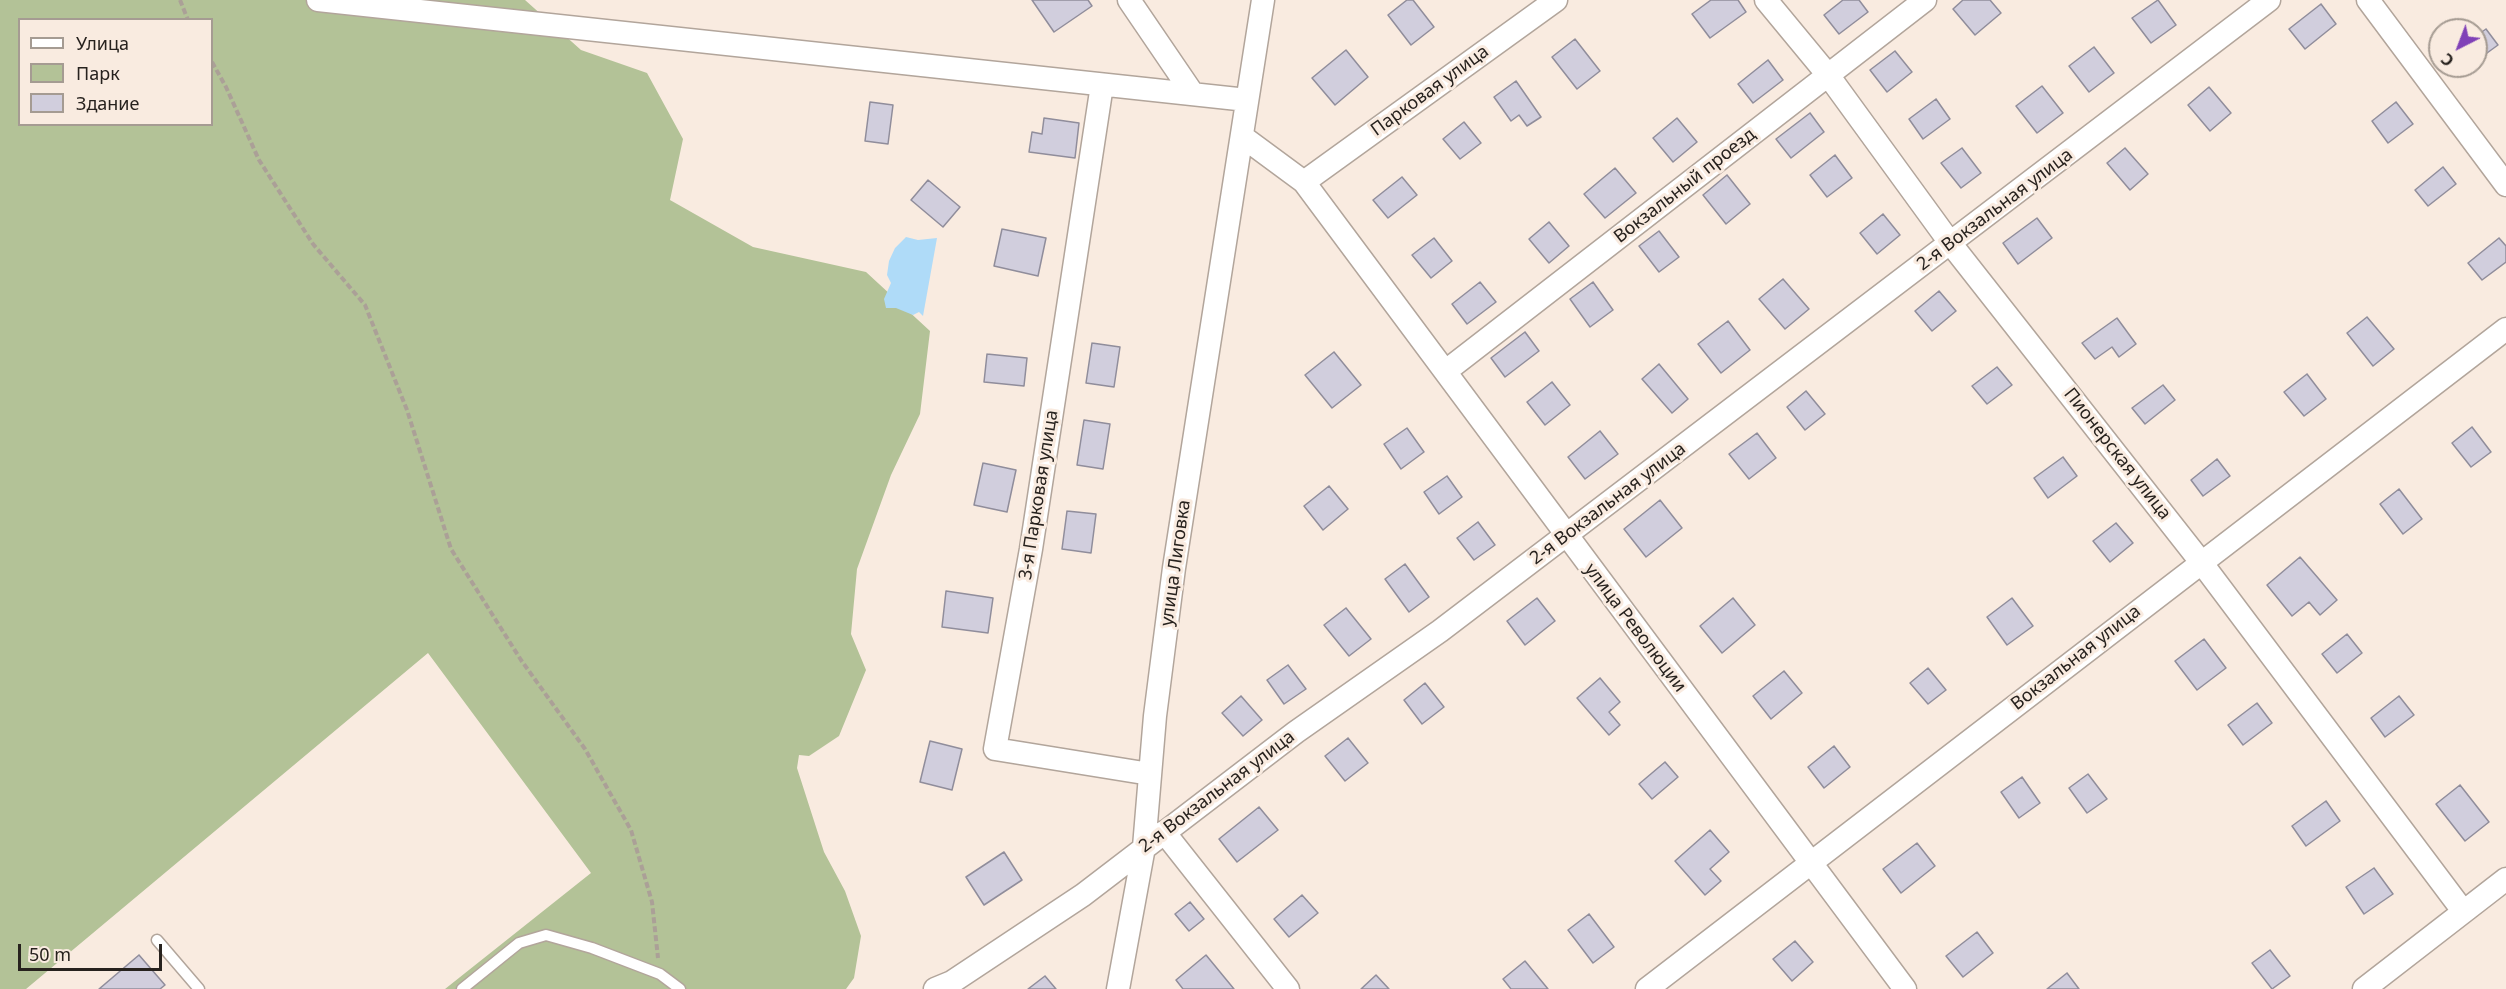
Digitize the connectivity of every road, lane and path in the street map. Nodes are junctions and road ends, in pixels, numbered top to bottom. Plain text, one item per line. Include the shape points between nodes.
1 (180, 0) edge
2 (318, 0) edge
3 (1129, 0) edge
4 (1263, 0) edge
5 (1556, 0) edge
6 (1766, 0) edge
7 (1925, 0) edge
8 (2269, 0) edge
9 (2368, 0) edge
10 (187, 18) edge
11 (213, 64) edge
12 (1828, 75) junction
13 (1102, 85) junction
14 (1193, 94) junction
15 (1247, 100) junction
16 (1243, 137) junction
17 (1304, 182) junction
18 (2506, 185) edge
19 (1951, 244) junction
20 (2506, 329) edge
21 (1446, 371) junction
22 (1566, 536) junction
23 (2201, 562) junction
24 (1150, 774) junction
25 (1164, 832) junction
26 (1144, 847) junction
27 (1809, 863) junction
28 (2506, 879) edge
29 (2463, 911) junction
30 (157, 940) dead end
31 (660, 974) junction
32 (199, 989) edge
33 (462, 989) edge
34 (680, 989) edge
35 (935, 989) edge
36 (1118, 989) edge
37 (1288, 989) edge
38 (1647, 989) edge
39 (1905, 989) edge
40 (2364, 989) edge

1 - 10 path
2 - 13 street
3 - 14 street
4 - 15 street, улица Лиговка
5 - 17 street, Парковая улица
6 - 12 street, Пионерская улица
7 - 12 street, Вокзальный проезд
8 - 19 street, 2-я Вокзальная улица
9 - 18 street
11 - 31 path via 258,160 313,244 365,305 407,410 451,549 521,660 585,749 631,830 652,902
12 - 19 street, Пионерская улица
12 - 21 street, Вокзальный проезд
13 - 14 street
13 - 24 street, 3-я Парковая улица via 1031,549 995,749
14 - 15 street
15 - 16 street, улица Лиговка
16 - 17 street, улица Революции
16 - 24 street, улица Лиговка via 1174,568
17 - 21 street, улица Революции
19 - 22 street, 2-я Вокзальная улица
19 - 23 street, Пионерская улица
20 - 23 street, Вокзальная улица
21 - 22 street, улица Революции
22 - 25 street, 2-я Вокзальная улица
22 - 27 street, улица Революции
23 - 27 street, Вокзальная улица
23 - 29 street, Пионерская улица
24 - 26 street, улица Лиговка
25 - 26 street, 2-я Вокзальная улица
25 - 37 street
26 - 35 street, 2-я Вокзальная улица via 1083,895 952,982
26 - 36 street, улица Лиговка
27 - 38 street, Вокзальная улица
27 - 39 street, улица Революции
28 - 29 street
29 - 40 street
30 - 32 lane
31 - 33 lane via 546,935 519,943
31 - 34 lane

